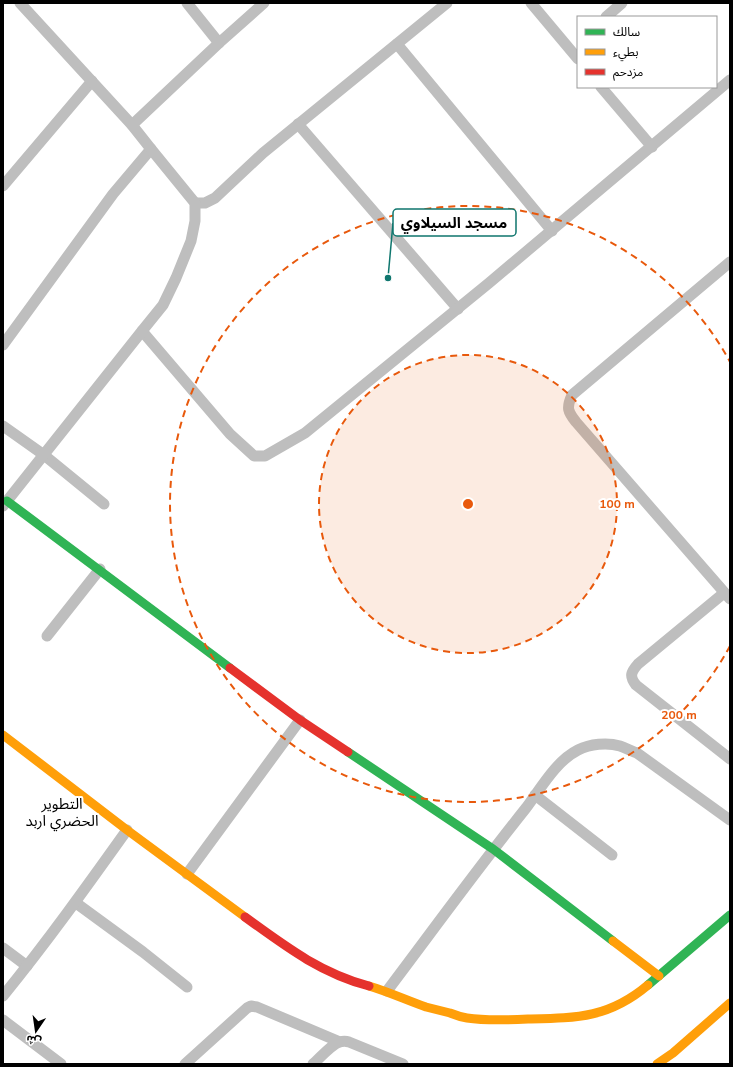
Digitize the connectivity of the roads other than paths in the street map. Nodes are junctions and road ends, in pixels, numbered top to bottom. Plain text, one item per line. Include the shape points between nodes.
1 (20, 3) edge
2 (187, 3) edge
3 (264, 3) edge
4 (447, 3) edge
5 (531, 3) edge
6 (622, 3) edge
7 (607, 16) edge
8 (219, 42) junction
9 (397, 44) junction
10 (574, 46) edge
11 (577, 56) edge
12 (730, 80) edge
13 (92, 81) junction
14 (602, 88) edge
15 (298, 124) junction
16 (132, 125) junction
17 (652, 147) junction
18 (151, 150) junction
19 (3, 186) edge
20 (195, 203) junction
21 (552, 231) junction
22 (730, 262) edge
23 (458, 309) junction
24 (142, 330) junction
25 (3, 345) edge
26 (3, 426) edge
27 (44, 455) junction
28 (5, 503) edge
29 (104, 504) dead end
30 (100, 569) junction
31 (727, 596) edge
32 (46, 636) dead end
33 (300, 720) junction
34 (3, 735) edge
35 (730, 759) edge
36 (535, 796) junction
37 (730, 820) edge
38 (127, 830) junction
39 (493, 849) junction
40 (612, 855) dead end
41 (187, 874) junction
42 (76, 903) junction
43 (730, 916) edge
44 (3, 948) edge
45 (27, 966) junction
46 (660, 976) junction
47 (187, 987) dead end
48 (386, 991) junction
49 (3, 996) edge
50 (730, 1003) edge
51 (3, 1020) edge
52 (340, 1042) junction
53 (61, 1064) edge
54 (185, 1064) edge
55 (313, 1064) edge
56 (403, 1064) edge
57 (656, 1064) edge

1 - 13 street
2 - 8 street
3 - 8 street
4 - 9 street
5 - 10 street
6 - 7 street
8 - 16 street
9 - 15 street
9 - 21 street
10 - 11 street
12 - 17 street
13 - 16 street
13 - 19 street
14 - 17 street
15 - 20 street via 215,198 205,203
15 - 23 street
16 - 18 street
17 - 21 street
18 - 20 street
18 - 25 street via 113,194
20 - 24 street via 195,221 190,241 176,278 163,305
21 - 23 street
22 - 31 street via 572,396 568,408 569,414
23 - 24 street via 305,433 265,456 254,456 230,434
24 - 27 street
26 - 27 street
27 - 28 street
27 - 29 street
28 - 30 street
30 - 32 street
30 - 33 street
31 - 35 street via 638,664 633,670 632,680
33 - 39 street
33 - 41 street
34 - 38 street
36 - 37 street via 566,758 579,749 606,744 637,753
36 - 39 street
36 - 40 street
38 - 41 street
38 - 42 street
39 - 46 street
39 - 48 street
41 - 48 street via 292,951 338,976
42 - 45 street
42 - 47 street
43 - 46 street
44 - 45 street
45 - 49 street
46 - 48 street via 618,1005 585,1016 567,1018 467,1018 427,1007
50 - 57 street via 673,1053
51 - 53 street
52 - 54 street via 251,1006
52 - 55 street
52 - 56 street via 349,1042

